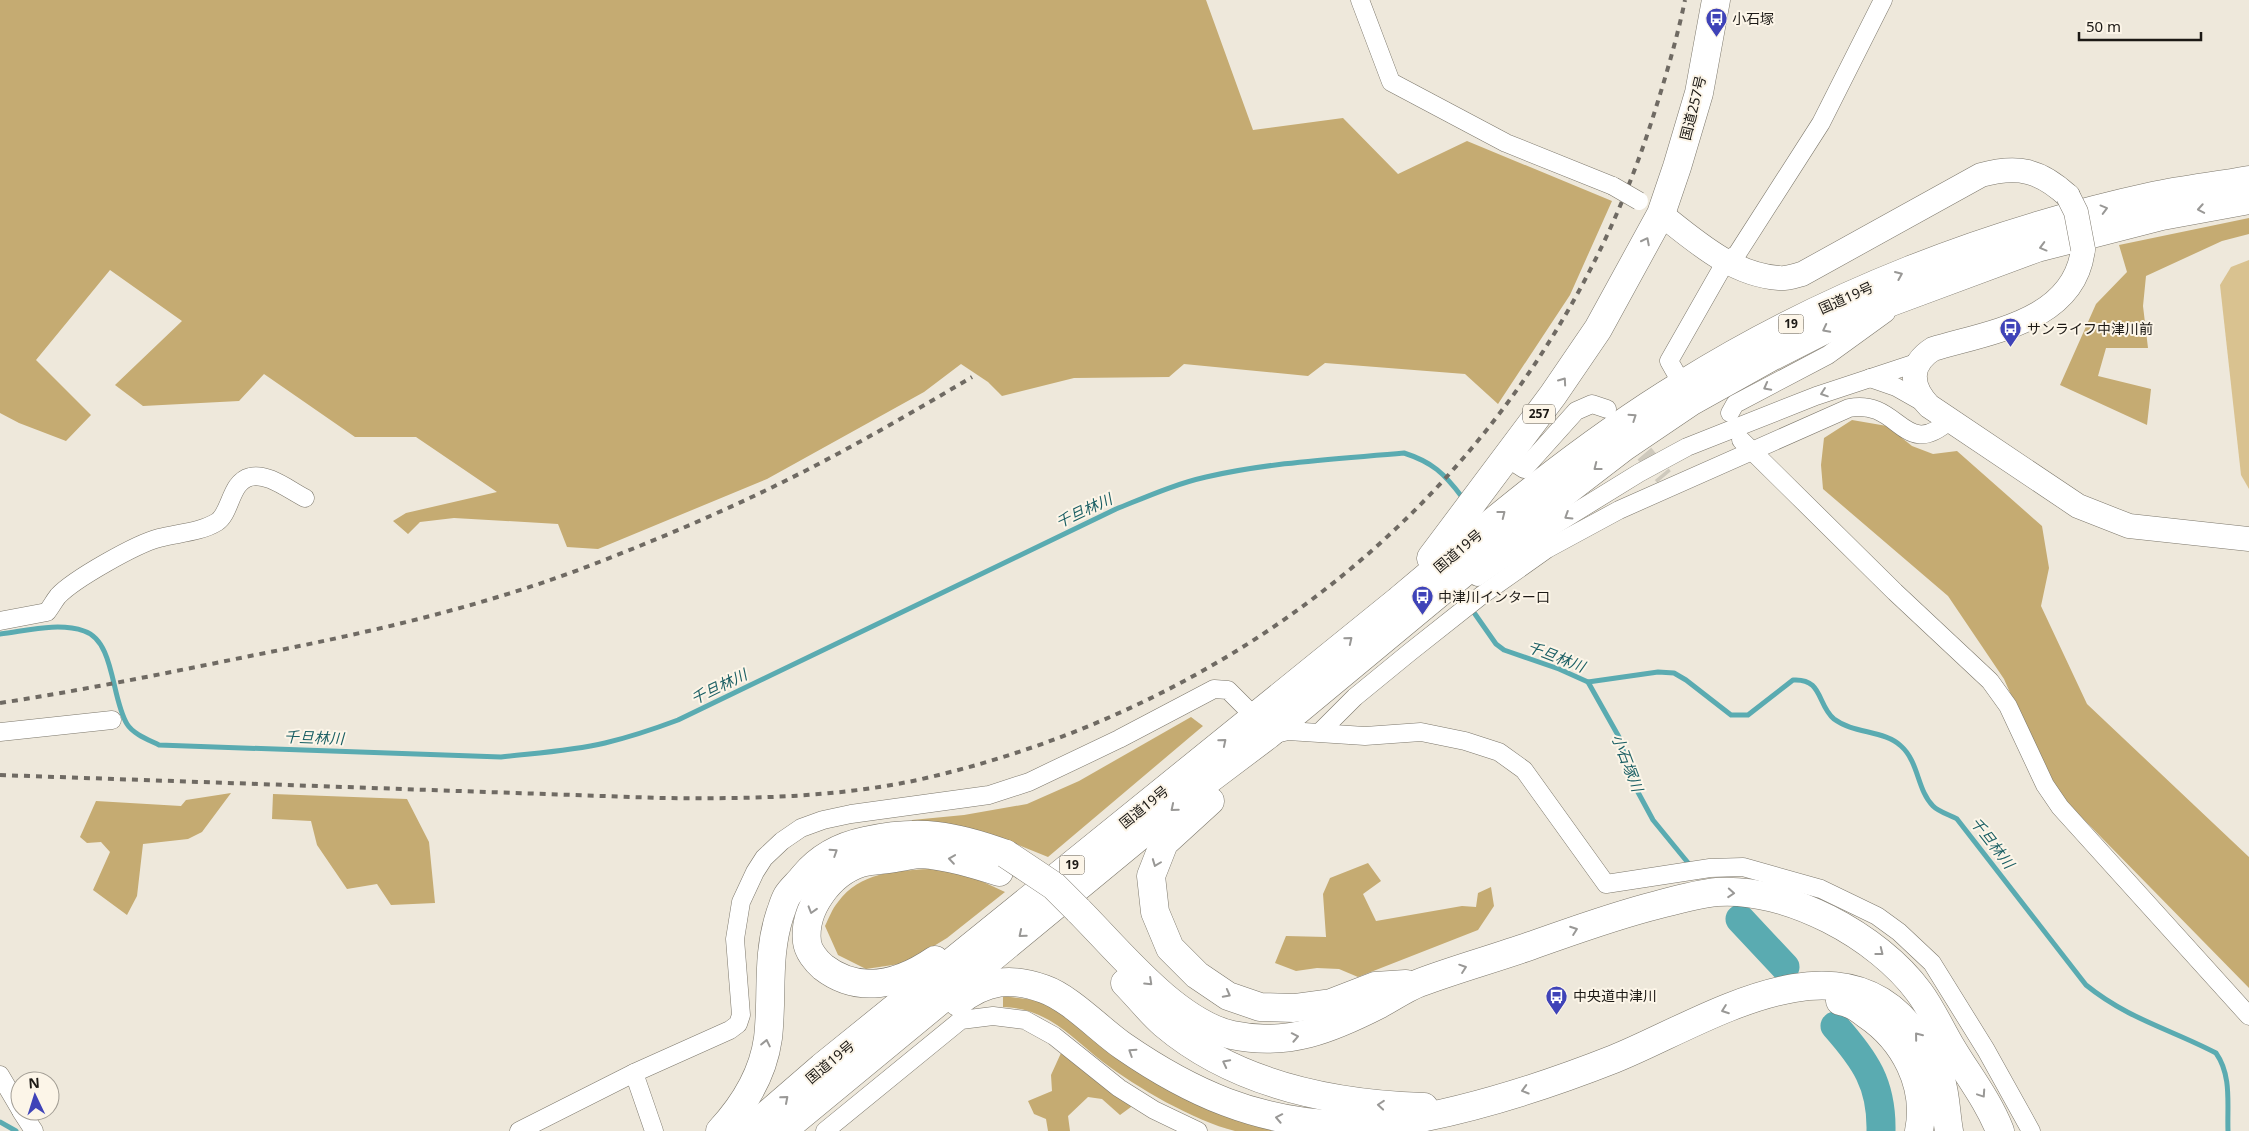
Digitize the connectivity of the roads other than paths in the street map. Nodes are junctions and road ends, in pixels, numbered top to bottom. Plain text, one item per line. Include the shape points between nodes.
1 (1360, 0) edge
2 (1716, 0) edge
3 (1883, 0) edge
4 (2249, 180) edge
5 (2249, 200) edge
6 (1650, 207) junction
7 (1726, 261) junction
8 (1927, 288) junction
9 (1919, 362) junction
10 (1870, 378) junction
11 (1682, 384) junction
12 (1929, 406) junction
13 (1607, 409) dead end
14 (1730, 413) dead end
15 (1950, 420) junction
16 (1746, 446) junction
17 (1524, 470) junction
18 (305, 498) dead end
19 (2249, 539) edge
20 (1398, 601) junction
21 (1430, 602) junction
22 (0, 621) edge
23 (112, 720) dead end
24 (1270, 727) junction
25 (0, 732) edge
26 (1320, 732) junction
27 (1192, 768) junction
28 (1003, 863) junction
29 (1071, 916) junction
30 (1416, 984) junction
31 (1762, 997) junction
32 (2249, 1016) edge
33 (1937, 1023) junction
34 (634, 1073) junction
35 (0, 1075) edge
36 (10, 1092) edge
37 (854, 1107) junction
38 (1465, 1108) junction
39 (519, 1131) edge
40 (654, 1131) edge
41 (720, 1131) edge
42 (748, 1131) edge
43 (782, 1131) edge
44 (800, 1131) edge
45 (826, 1131) edge
46 (845, 1131) edge
47 (1198, 1131) edge
48 (1919, 1131) edge
49 (1949, 1131) edge
50 (1963, 1131) edge
51 (2000, 1131) edge
52 (2031, 1131) edge

1 - 6 street, bridge via 1391,82 1506,143 1613,186
2 - 6 highway, 国道257号 / 257 via 1699,93 1677,168
3 - 7 street via 1822,122 1737,254
11 -> 4 highway, 国道19号 / 19 via 1755,342 1916,267 2029,229 2144,199
5 -> 8 highway, 国道19号 / 19 via 2162,216 2037,248
6 - 7 street
17 -> 6 highway, 257 via 1598,329
7 - 9 street, bridge via 1759,275 1781,279 1802,274 1981,175 2019,169 2056,184 2068,196 2076,212 2083,249 2077,274 2068,289 2053,305 2034,316 1933,349
7 - 11 street via 1669,361
8 -> 14 street via 1875,320 1828,355 1736,404
8 -> 21 highway, 国道19号 / 19 via 1848,318 1692,401 1624,447 1508,536
9 - 10 street
9 - 12 street via 1917,390
10 - 12 street via 1896,387
10 -> 21 street via 1687,447 1532,539 1448,598
17 -> 11 highway, 国道19号 / 19 via 1615,428
12 - 15 street
13 - 17 street via 1592,404 1576,410
15 - 16 street via 1934,433 1917,435 1877,409 1859,406
15 - 19 street via 2078,506 2129,526
16 - 26 street via 1668,482 1583,528 1520,568 1355,697
16 - 32 street via 1990,681 2008,706 2045,785 2060,807
20 -> 17 highway, 国道19号 / 19
17 - 20 highway, 257 via 1407,582
18 - 22 street via 262,475 248,477 235,489 220,520 210,526 158,538 129,550 70,586 47,612
24 -> 20 highway, 国道19号 / 19
21 - 24 highway, 国道19号 / 19 via 1326,688 1317,708
23 - 25 street
24 - 26 street
27 -> 24 highway, 国道19号 / 19
24 -> 30 highway via 1164,843 1151,876 1155,912 1170,948 1198,975 1228,996 1260,1007 1294,1008 1331,1003 1375,986
24 - 34 street via 1228,690 1214,689 1029,782 989,795 851,814 802,828 764,858 746,887 741,902 735,939 741,1015 738,1024
24 -> 43 highway, 国道19号 / 19
26 - 52 street via 1365,736 1421,732 1499,752 1524,770 1606,884 1710,868 1743,868 1821,890 1877,916 1932,963
28 -> 27 highway via 920,854 861,863 836,877 814,902 807,928 807,944 816,961 847,981 877,985 904,978 952,948 1129,806
42 -> 27 highway, 国道19号 / 19 via 822,1067
28 - 29 highway via 1029,888
41 -> 28 highway via 754,1087 768,1039 773,935 786,897 813,866 846,845 887,836 926,834 969,840
29 -> 30 highway via 1169,1000 1197,1020 1228,1034 1259,1040 1282,1040 1309,1034 1339,1024
38 -> 29 highway via 1422,1108 1347,1101 1275,1085 1236,1068 1187,1041 1164,1023
30 -> 33 highway via 1602,919 1718,892 1756,895 1786,903 1849,930 1885,955 1919,992
31 -> 38 highway via 1702,1019 1615,1059
31 - 48 highway via 1819,996 1850,1003 1872,1018 1893,1037 1908,1059 1918,1089
49 -> 31 highway via 1941,1080 1924,1044 1894,1008 1865,993 1838,985 1790,988
33 - 50 highway via 1956,1083
33 -> 51 highway via 1990,1107
34 - 39 street
34 - 40 street
35 - 36 street
37 - 45 street
37 - 46 street
37 - 47 street via 961,1020 993,1016 1025,1020 1054,1036 1119,1088 1154,1110
38 -> 44 highway via 1380,1125 1307,1124 1267,1116 1218,1100 1172,1078 1120,1045 1046,989 1012,981 988,984 964,997 851,1086

